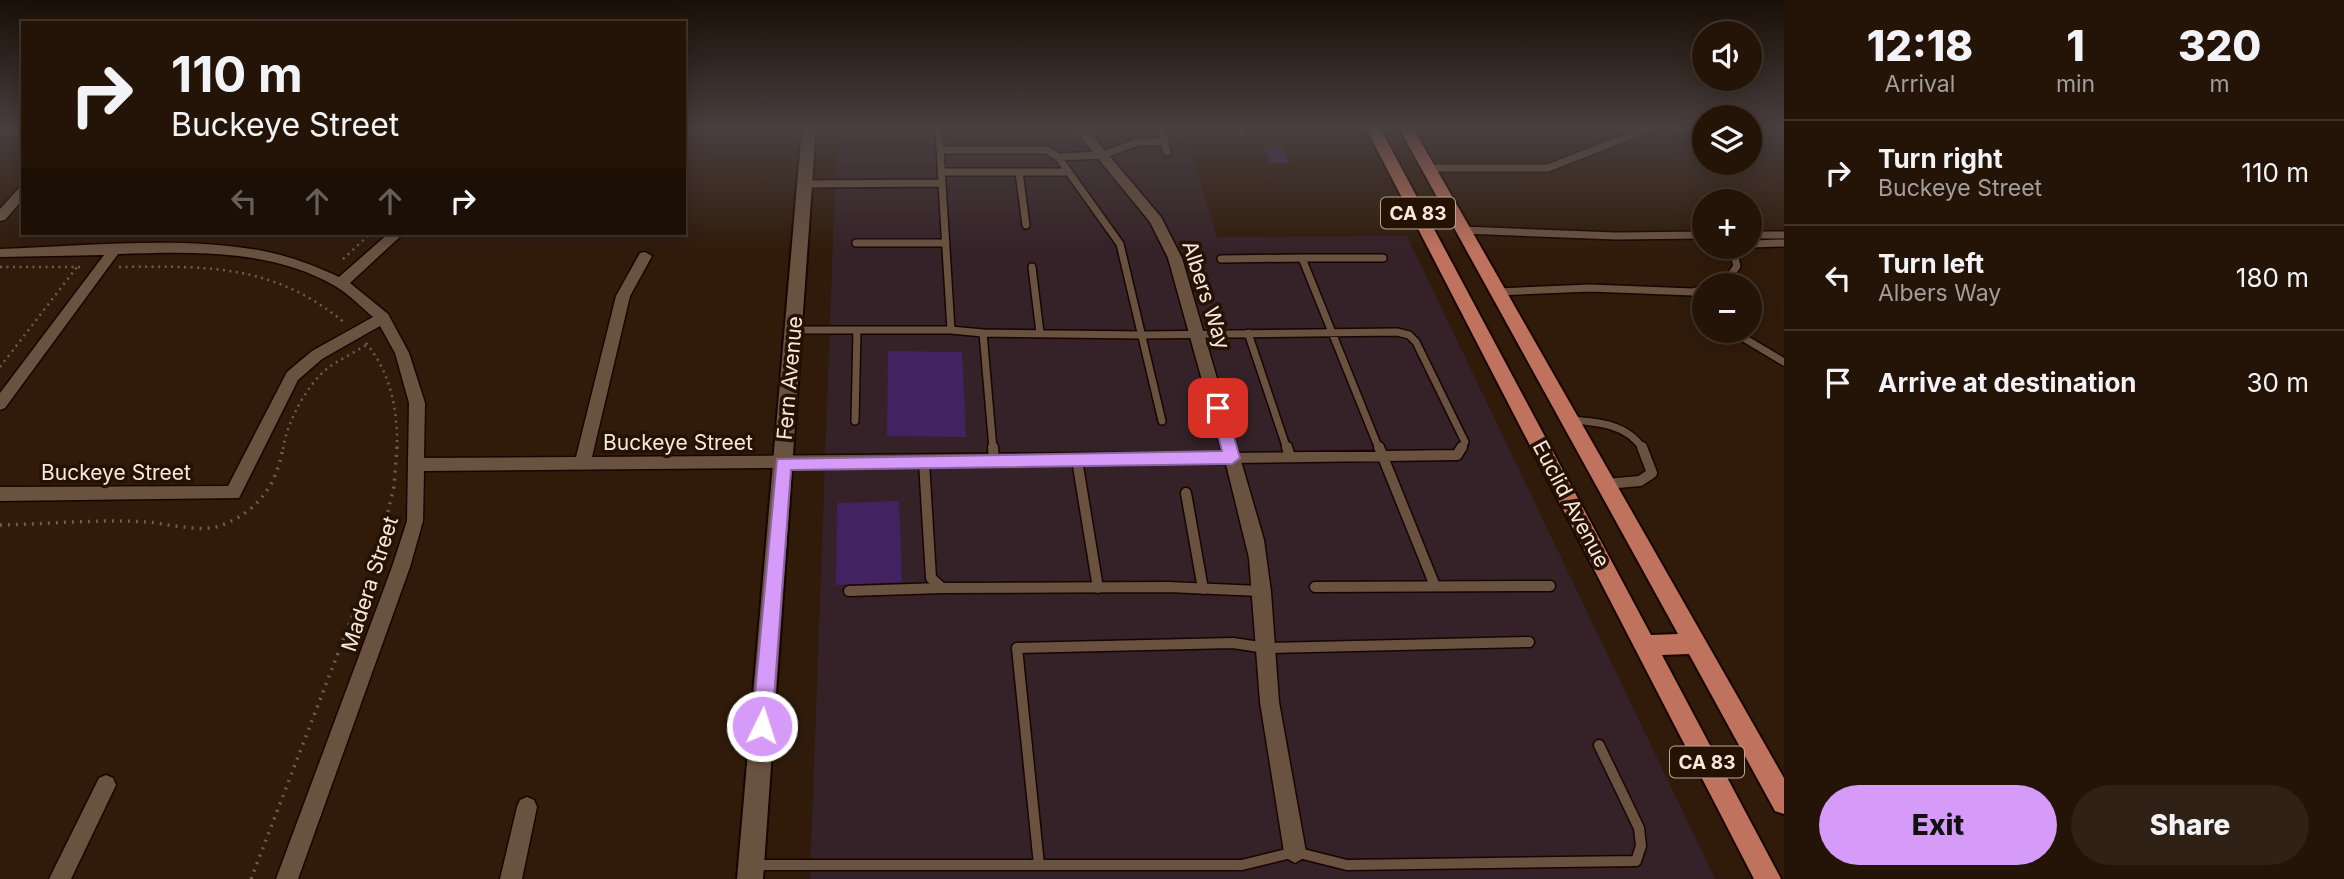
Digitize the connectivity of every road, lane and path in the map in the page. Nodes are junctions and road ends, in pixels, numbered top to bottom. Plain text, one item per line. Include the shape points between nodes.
1 (806, 169) edge
2 (1066, 169) edge
3 (1114, 169) edge
4 (1395, 169) edge
5 (1430, 169) edge
6 (941, 172) joint
7 (1018, 172) junction
8 (1068, 172) junction
9 (805, 184) junction
10 (942, 184) junction
11 (21, 193) edge
12 (0, 217) edge
13 (1026, 225) dead end
14 (1463, 230) junction
15 (139, 235) edge
16 (368, 235) edge
17 (395, 235) edge
18 (1692, 235) edge
19 (1762, 235) edge
20 (1784, 235) edge
21 (856, 243) dead end
22 (946, 243) junction
23 (1784, 243) edge
24 (1762, 244) edge
25 (122, 250) junction
26 (0, 253) edge
27 (645, 256) dead end
28 (1302, 258) junction
29 (1383, 258) dead end
30 (343, 259) dead end
31 (1221, 259) dead end
32 (0, 267) edge
33 (77, 267) junction
34 (102, 267) junction
35 (1032, 267) dead end
36 (341, 283) junction
37 (1498, 292) junction
38 (1692, 292) edge
39 (383, 318) junction
40 (793, 330) junction
41 (857, 330) junction
42 (951, 330) junction
43 (1332, 332) junction
44 (983, 333) junction
45 (1248, 333) junction
46 (357, 334) junction
47 (1040, 334) junction
48 (1198, 334) junction
49 (1142, 335) junction
50 (1752, 343) edge
51 (1784, 362) edge
52 (0, 367) edge
53 (0, 404) edge
54 (1570, 420) junction
55 (855, 421) dead end
56 (1162, 421) dead end
57 (1383, 456) junction
58 (1290, 457) junction
59 (1232, 458) junction
60 (1077, 460) junction
61 (994, 461) junction
62 (924, 462) junction
63 (783, 464) junction
64 (418, 465) junction
65 (582, 465) junction
66 (1606, 484) junction
67 (0, 494) edge
68 (1186, 494) dead end
69 (1434, 586) junction
70 (1550, 586) dead end
71 (1263, 587) junction
72 (1315, 587) dead end
73 (942, 588) junction
74 (1098, 588) junction
75 (1203, 589) junction
76 (849, 591) dead end
77 (1529, 642) dead end
78 (1695, 644) junction
79 (1645, 645) junction
80 (1266, 648) junction
81 (1600, 745) dead end
82 (106, 785) dead end
83 (1784, 802) edge
84 (527, 807) dead end
85 (1295, 852) junction
86 (1039, 865) junction
87 (751, 872) edge
88 (60, 879) edge
89 (251, 879) edge
90 (286, 879) edge
91 (511, 879) edge
92 (1768, 879) edge

1 - 9 street, Fern Avenue
2 - 8 lane
3 - 48 street, Albers Way via 1166,237
4 - 79 main road, Euclid Avenue / CA 83
5 - 14 main road, Euclid Avenue
6 - 7 lane
6 - 10 lane
7 - 8 lane
7 - 13 lane
8 - 49 lane via 1120,244
9 - 10 lane
9 - 40 street, Fern Avenue
10 - 22 lane
11 - 12 street
14 - 18 lane
14 - 37 main road, Euclid Avenue
15 - 25 street
16 - 30 path
17 - 36 street
19 - 20 lane
21 - 22 lane
22 - 42 lane
23 - 24 lane
25 - 26 street, Madera Street
25 - 34 street
25 - 36 street, Madera Street via 180,248 257,254 298,264
27 - 65 street via 623,296
28 - 29 lane
28 - 31 lane
28 - 43 lane
32 - 33 path
33 - 34 path
33 - 52 path
34 - 46 path via 239,270 288,286 332,309
34 - 53 street
35 - 47 lane
36 - 39 street, Madera Street
37 - 38 lane via 1590,288
37 - 54 main road, Euclid Avenue
39 - 46 street
39 - 64 street, Madera Street via 402,353 417,403
40 - 41 lane
40 - 63 street, Fern Avenue
41 - 42 lane
41 - 55 lane
42 - 44 lane
43 - 45 lane
43 - 57 lane
43 - 57 lane via 1409,335 1465,442 1457,455
44 - 47 lane
44 - 61 lane
45 - 48 lane
45 - 58 lane
46 - 67 street, Buckeye Street via 317,355 292,376 233,493
46 - 89 path via 377,352 396,419 398,458 391,504
47 - 49 lane
48 - 49 lane
48 - 59 street, Albers Way
49 - 56 lane
50 - 51 lane
54 - 66 main road, Euclid Avenue
54 - 66 lane via 1616,426 1649,454 1653,473 1640,481
57 - 58 lane
57 - 69 lane
58 - 59 lane
59 - 60 street, Buckeye Street
59 - 71 street, Albers Way
60 - 61 street, Buckeye Street
60 - 74 lane
61 - 62 street, Buckeye Street
62 - 63 street, Buckeye Street
62 - 73 lane via 931,578
63 - 65 street, Buckeye Street
63 - 87 street, Fern Avenue
64 - 65 street, Buckeye Street
64 - 90 street, Madera Street via 415,521 401,567
66 - 78 main road, Euclid Avenue
68 - 75 lane
69 - 70 lane
69 - 72 lane
71 - 75 lane
71 - 80 street
73 - 74 lane
73 - 76 lane
74 - 75 lane
77 - 80 lane
78 - 79 main road
78 - 83 main road, Euclid Avenue
79 - 92 main road, Euclid Avenue / CA 83
80 - 85 street via 1279,777
80 - 86 lane via 1233,643 1017,648
81 - 85 lane via 1639,828 1641,846 1636,861 1347,864
82 - 88 street
84 - 91 street
85 - 86 lane via 1242,864
86 - 87 lane

